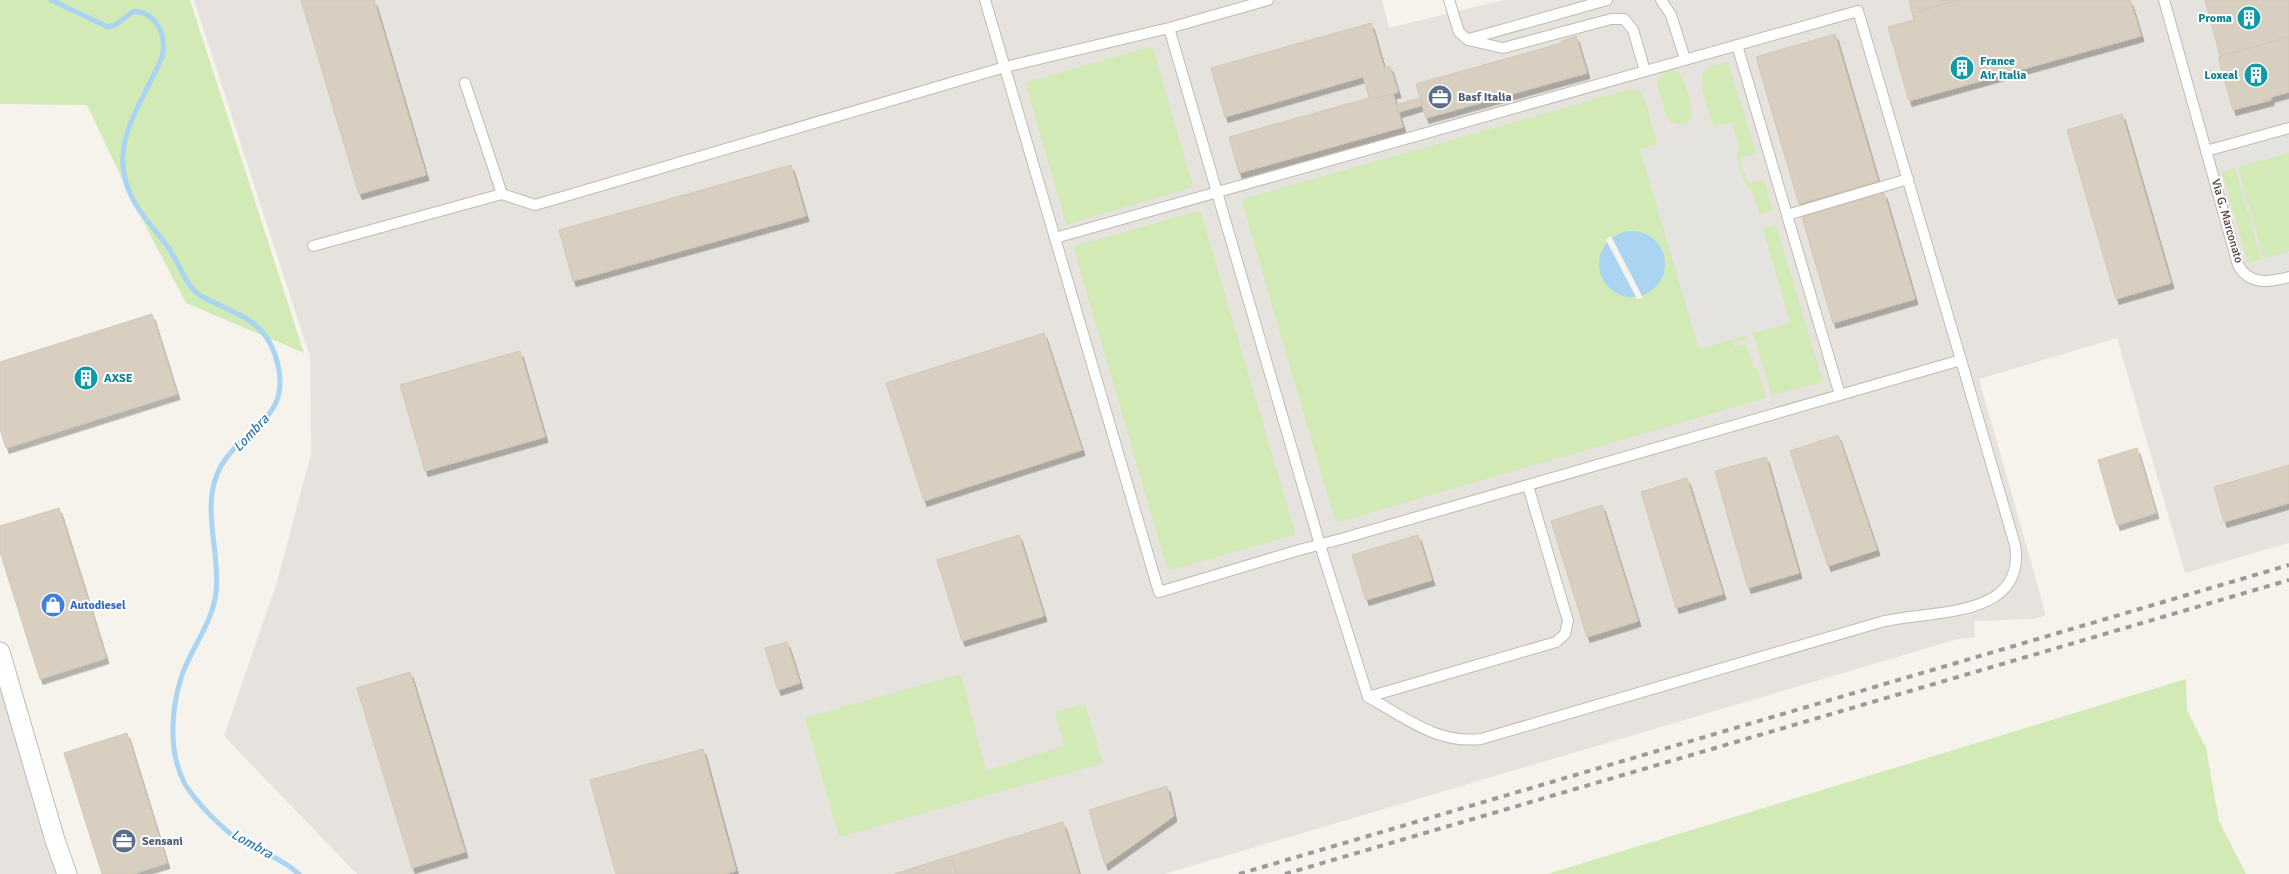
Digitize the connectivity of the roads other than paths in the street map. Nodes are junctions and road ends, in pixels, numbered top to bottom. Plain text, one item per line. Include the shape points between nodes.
1 (985, 0) edge
2 (1268, 0) edge
3 (1449, 0) edge
4 (1607, 0) edge
5 (1661, 0) edge
6 (2164, 0) edge
7 (1169, 28) junction
8 (1468, 40) junction
9 (1737, 45) junction
10 (1685, 60) junction
11 (1005, 67) junction
12 (1646, 71) junction
13 (465, 84) dead end
14 (2289, 128) edge
15 (2206, 151) junction
16 (1908, 179) junction
17 (1217, 192) junction
18 (502, 194) junction
19 (1787, 215) junction
20 (1055, 238) junction
21 (313, 246) dead end
22 (2289, 277) edge
23 (1961, 360) junction
24 (1840, 395) junction
25 (1528, 486) junction
26 (1320, 544) junction
27 (0, 652) edge
28 (1368, 697) junction
29 (67, 874) edge

1 - 11 lane
2 - 7 lane
3 - 8 lane via 1459,32
4 - 8 lane
5 - 10 lane via 1672,14
6 - 15 lane, Via G. Marconato
7 - 11 lane
7 - 17 lane
8 - 12 lane via 1503,48 1611,19 1624,19 1634,30
9 - 10 lane
9 - 16 lane via 1858,11
9 - 19 lane
10 - 12 lane
11 - 18 lane via 535,204
11 - 20 lane
12 - 17 lane
13 - 18 lane
14 - 15 lane
15 - 22 lane, Via G. Marconato via 2241,269 2249,277 2264,282
16 - 19 lane
16 - 23 lane
17 - 20 lane
17 - 26 lane
18 - 21 lane
19 - 24 lane
20 - 26 lane via 1159,592
23 - 24 lane
23 - 28 lane via 2016,551 2013,576 1997,596 1940,614 1881,622 1480,739 1456,739 1426,731
24 - 25 lane
25 - 26 lane
25 - 28 lane via 1568,621 1565,634 1556,642
26 - 28 lane
27 - 29 street

